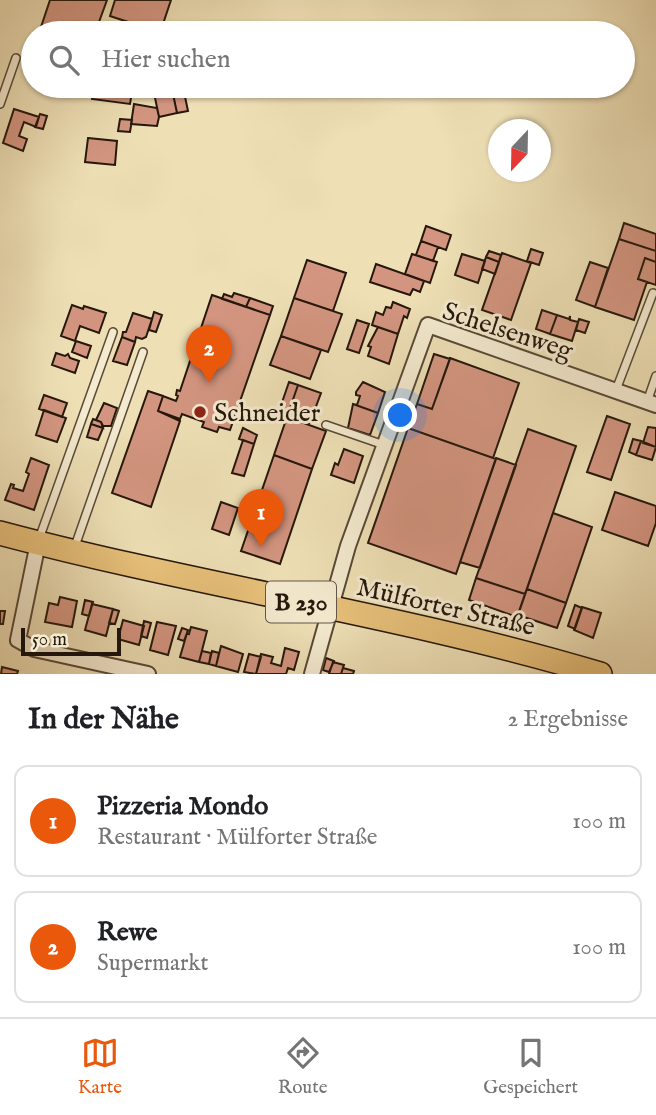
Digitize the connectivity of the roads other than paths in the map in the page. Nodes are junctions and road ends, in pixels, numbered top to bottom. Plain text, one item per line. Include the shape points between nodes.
1 (16, 58) dead end
2 (0, 104) edge
3 (653, 293) dead end
4 (113, 332) dead end
5 (144, 352) dead end
6 (656, 376) edge
7 (616, 391) junction
8 (652, 404) edge
9 (326, 425) dead end
10 (384, 445) junction
11 (0, 533) edge
12 (38, 543) junction
13 (74, 551) junction
14 (329, 608) junction
15 (148, 674) edge
16 (312, 674) edge
17 (600, 674) edge

1 - 2 lane
3 - 7 lane
4 - 12 lane
5 - 13 lane
6 - 8 lane
7 - 8 street, Schelsenweg
7 - 10 street, Schelsenweg via 428,325
9 - 10 lane
10 - 14 street, Schelsenweg
11 - 12 main road, Mülforter Straße / B 230
12 - 13 main road, Mülforter Straße / B 230
12 - 15 street via 18,640 34,649
13 - 14 main road, Mülforter Straße / B 230
14 - 16 street, Schelsenweg
14 - 17 main road, Mülforter Straße / B 230

